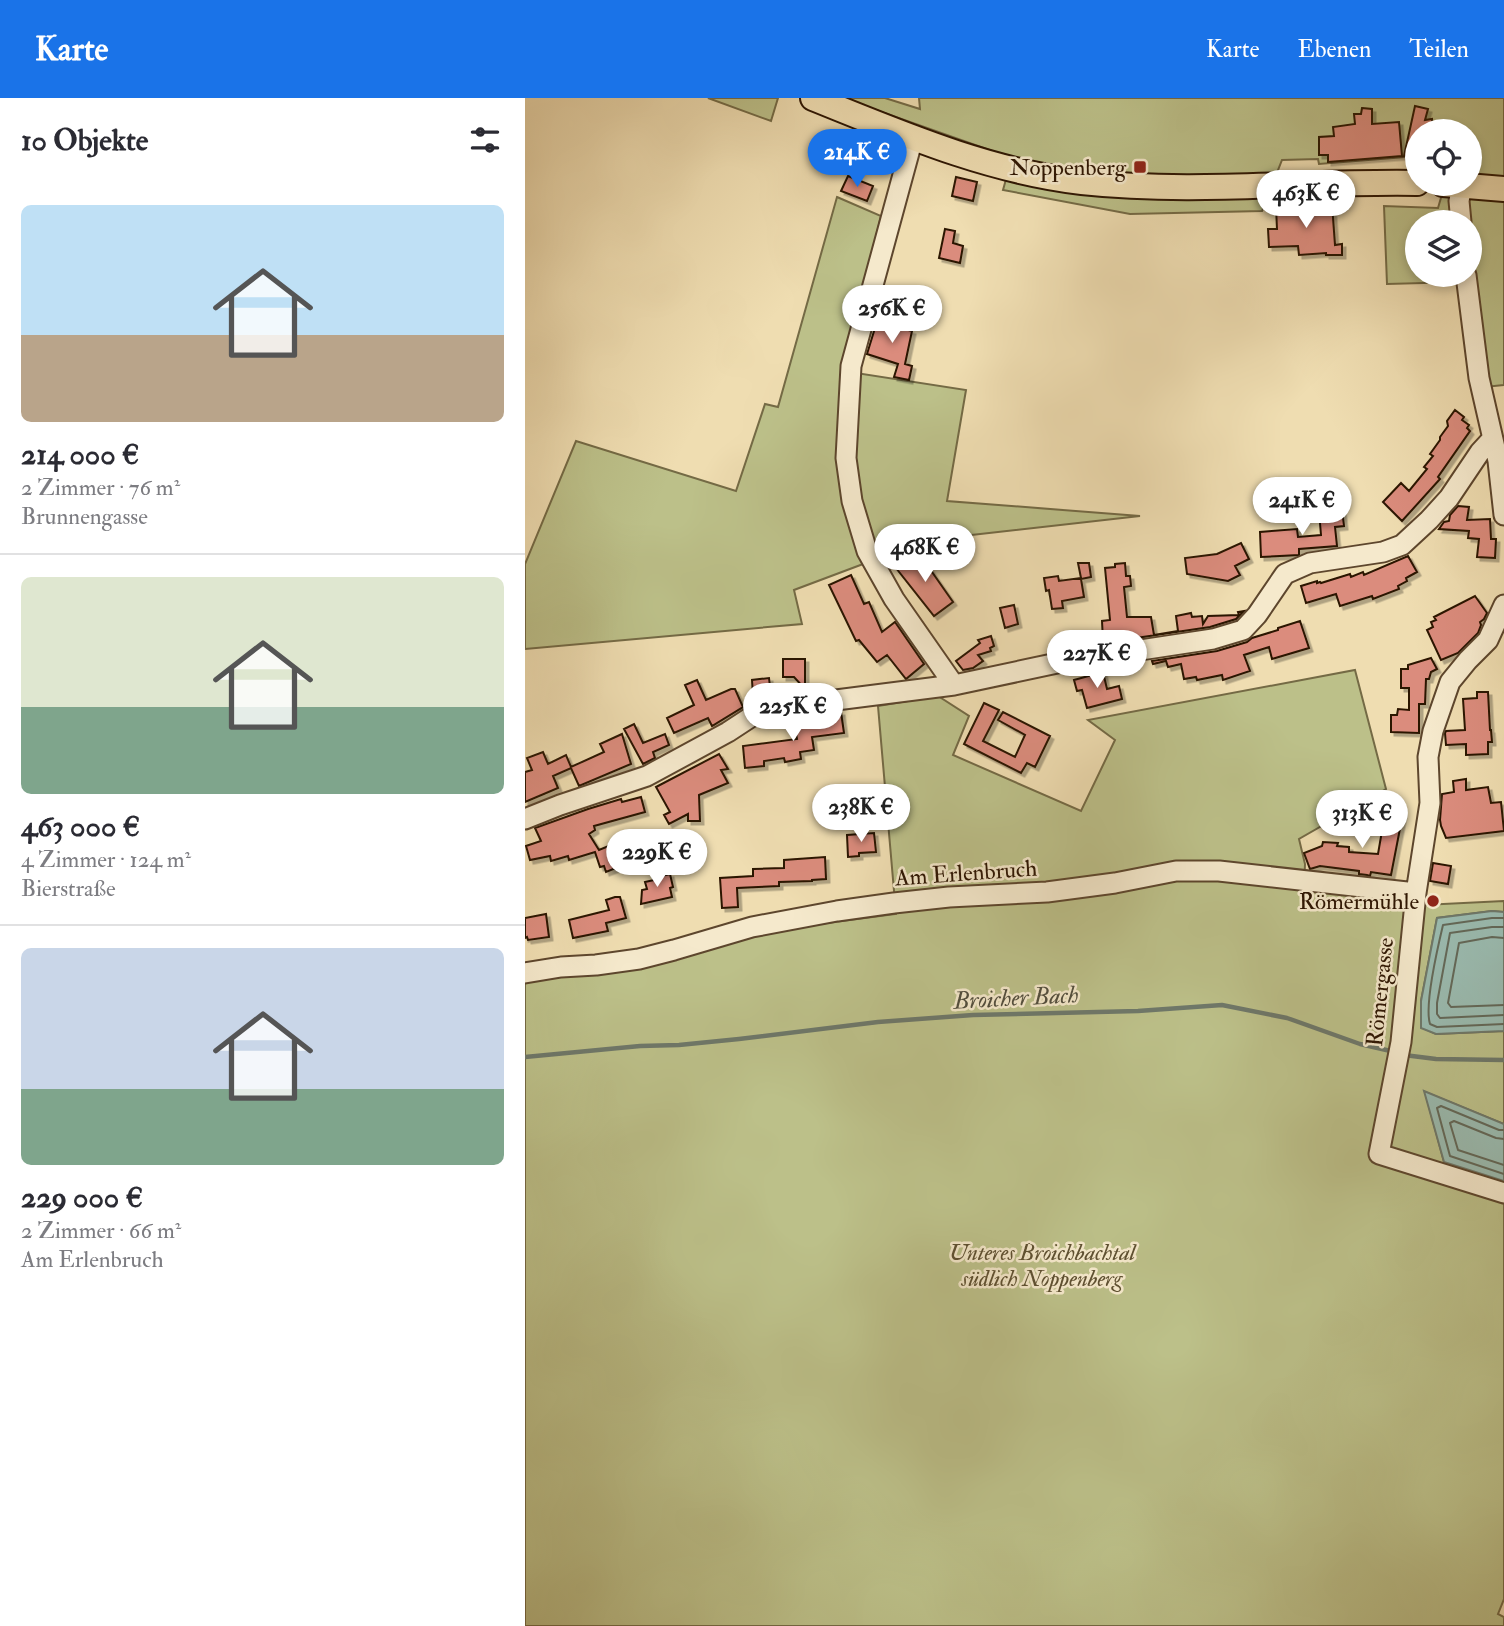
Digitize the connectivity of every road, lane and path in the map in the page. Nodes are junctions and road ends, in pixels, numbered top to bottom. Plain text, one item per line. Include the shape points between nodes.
1 (813, 98) edge
2 (913, 138) junction
3 (1405, 183) edge
4 (1482, 187) edge
5 (1504, 189) edge
6 (1468, 287) edge
7 (1492, 439) junction
8 (1504, 515) edge
9 (1504, 605) edge
10 (954, 685) junction
11 (525, 818) edge
12 (1416, 893) junction
13 (525, 973) edge
14 (1504, 1193) edge

1 - 2 main road
2 - 3 main road via 1018,171 1080,181 1216,188
2 - 10 street via 851,366 846,458 852,501 867,551
4 - 5 main road
6 - 7 street
7 - 8 street
7 - 10 street via 1449,498 1402,545 1310,563 1285,574 1243,629 1213,639 1095,655
9 - 12 street, Römergasse via 1488,640 1450,682 1433,732 1427,757 1430,803
10 - 11 street via 757,713 647,776
12 - 13 street, Am Erlenbruch via 1219,871 1176,871 1047,892 949,897 838,911 753,927 639,959
12 - 14 street, Römergasse via 1399,1052 1379,1154

